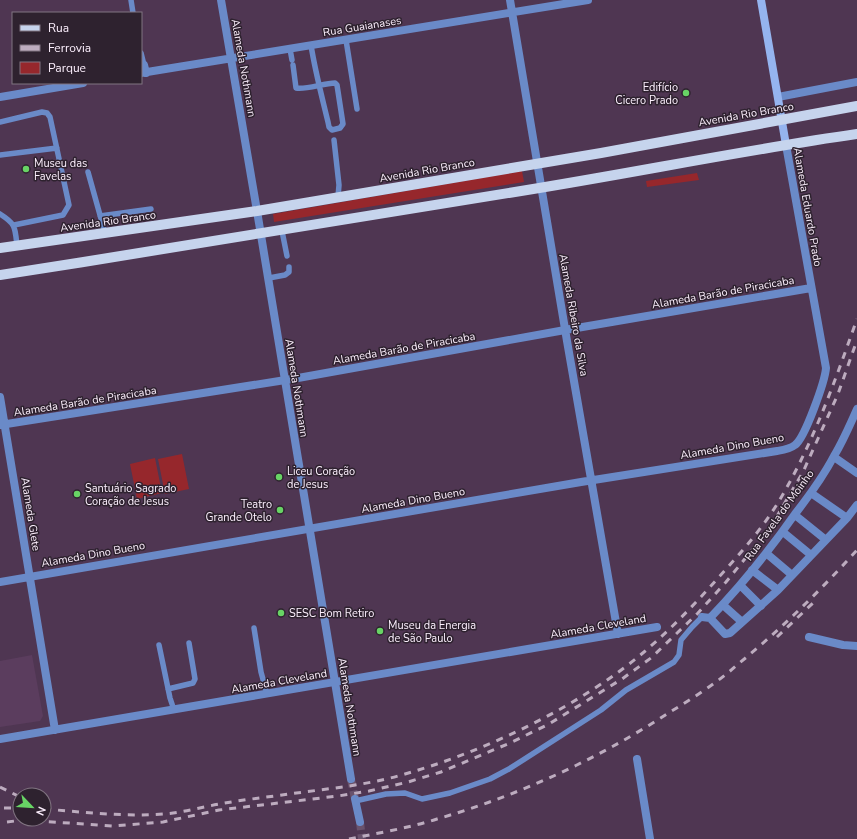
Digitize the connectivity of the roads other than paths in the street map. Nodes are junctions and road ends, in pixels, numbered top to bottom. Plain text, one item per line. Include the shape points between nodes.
1 (131, 0) edge
2 (221, 0) edge
3 (510, 0) edge
4 (588, 0) edge
5 (761, 0) edge
6 (133, 12) edge
7 (512, 12) junction
8 (346, 40) junction
9 (311, 46) junction
10 (290, 49) junction
11 (142, 59) edge
12 (231, 59) junction
13 (144, 70) edge
14 (857, 82) edge
15 (77, 84) edge
16 (319, 85) junction
17 (0, 97) edge
18 (778, 97) junction
19 (857, 106) edge
20 (356, 109) dead end
21 (783, 120) junction
22 (0, 122) edge
23 (857, 134) edge
24 (334, 140) dead end
25 (786, 144) junction
26 (57, 148) junction
27 (0, 155) edge
28 (537, 164) junction
29 (88, 172) dead end
30 (541, 188) junction
31 (338, 197) junction
32 (151, 209) dead end
33 (258, 211) junction
34 (0, 214) edge
35 (100, 216) junction
36 (14, 225) junction
37 (282, 231) junction
38 (104, 233) junction
39 (262, 234) junction
40 (17, 246) junction
41 (0, 248) edge
42 (287, 256) dead end
43 (289, 267) dead end
44 (0, 275) edge
45 (269, 278) junction
46 (811, 288) junction
47 (565, 330) junction
48 (285, 380) junction
49 (0, 397) edge
50 (857, 409) edge
51 (811, 415) joint
52 (2, 425) edge
53 (834, 457) junction
54 (857, 474) edge
55 (591, 481) junction
56 (811, 493) junction
57 (857, 505) edge
58 (795, 515) junction
59 (847, 518) junction
60 (309, 528) junction
61 (783, 532) junction
62 (826, 540) junction
63 (766, 554) junction
64 (811, 555) junction
65 (752, 570) junction
66 (792, 575) junction
67 (30, 576) junction
68 (0, 582) edge
69 (740, 586) junction
70 (778, 590) junction
71 (723, 605) junction
72 (761, 606) junction
73 (706, 618) junction
74 (742, 622) junction
75 (657, 627) dead end
76 (254, 628) dead end
77 (618, 634) junction
78 (809, 637) dead end
79 (189, 643) dead end
80 (159, 645) dead end
81 (857, 646) edge
82 (335, 683) junction
83 (168, 689) junction
84 (267, 694) junction
85 (174, 710) junction
86 (55, 730) junction
87 (0, 739) edge
88 (637, 758) dead end
89 (350, 779) tunnel mouth
90 (355, 800) joint
91 (360, 822) tunnel mouth
92 (650, 839) edge

1 - 6 lane
2 - 12 street, Alameda Nothmann
3 - 7 street, Alameda Ribeiro da Silva
4 - 7 street, Rua Guaianases
5 - 18 main road, Alameda Eduardo Prado
7 - 8 street, Rua Guaianases
7 - 28 street, Alameda Ribeiro da Silva
8 - 9 street, Rua Guaianases
8 - 20 lane
9 - 10 street, Rua Guaianases
9 - 16 lane
10 - 12 street, Rua Guaianases
10 - 16 lane via 296,88
11 - 13 lane
12 - 13 street, Rua Guaianases
12 - 33 street, Alameda Nothmann
14 - 18 street, Avenida Rio Branco
15 - 17 street
16 - 16 lane via 329,127 332,130 340,128 343,124 337,84
18 - 21 main road, Alameda Eduardo Prado
19 - 21 main road, Avenida Rio Branco
21 - 25 main road, Alameda Eduardo Prado
21 - 28 main road, Avenida Rio Branco
22 - 26 lane via 47,113
23 - 25 main road
24 - 31 lane
25 - 30 main road
25 - 46 street, Alameda Eduardo Prado
26 - 27 lane
26 - 36 lane via 68,205 66,211 63,215
28 - 30 street, Alameda Ribeiro da Silva
28 - 31 main road, Avenida Rio Branco
29 - 35 lane
30 - 37 main road
30 - 47 street, Alameda Ribeiro da Silva
31 - 33 main road, Avenida Rio Branco
32 - 35 lane
33 - 38 main road, Avenida Rio Branco
33 - 39 street, Alameda Nothmann
34 - 36 lane
35 - 38 lane
36 - 40 lane
37 - 39 main road
37 - 42 lane
38 - 40 main road, Avenida Rio Branco
39 - 44 main road
39 - 45 street, Alameda Nothmann
40 - 41 main road, Avenida Rio Branco
43 - 45 lane via 289,272 285,275
45 - 48 street, Alameda Nothmann
46 - 47 street, Alameda Barão de Piracicaba
46 - 51 street, Alameda Eduardo Prado via 826,374
47 - 48 street, Alameda Barão de Piracicaba
47 - 55 street, Alameda Ribeiro da Silva
48 - 52 street, Alameda Barão de Piracicaba
48 - 60 street, Alameda Nothmann
49 - 52 street, Alameda Glete
50 - 53 street, Rua Favela do Moinho
51 - 55 street, Alameda Dino Bueno via 801,438 785,450
52 - 67 street, Alameda Glete
53 - 54 street
53 - 56 street, Rua Favela do Moinho
55 - 60 street, Alameda Dino Bueno
55 - 77 street, Alameda Ribeiro da Silva
56 - 58 street, Rua Favela do Moinho
56 - 59 street
57 - 59 street
58 - 61 street, Rua Favela do Moinho
58 - 62 street
59 - 62 street
60 - 67 street, Alameda Dino Bueno
60 - 82 street, Alameda Nothmann
61 - 63 street, Rua Favela do Moinho
61 - 64 street
62 - 64 street
63 - 65 street, Rua Favela do Moinho
63 - 66 street
64 - 66 street
65 - 69 street, Rua Favela do Moinho
65 - 70 street
66 - 70 street
67 - 68 street, Alameda Dino Bueno
67 - 86 street, Alameda Glete
69 - 71 street, Rua Favela do Moinho
69 - 72 street
70 - 72 street
71 - 73 street, Rua Favela do Moinho
71 - 74 street
72 - 74 street
73 - 74 street via 725,634 730,634
73 - 90 lane via 692,627 681,640 679,655 674,662 626,690 601,710 496,776 450,793 422,799 405,793
75 - 77 street, Alameda Cleveland
76 - 84 lane
77 - 82 street, Alameda Cleveland
78 - 81 street
79 - 83 lane via 195,679 193,683
80 - 83 lane
82 - 84 street, Alameda Cleveland
82 - 89 street, Alameda Nothmann
83 - 85 lane
84 - 85 street, Alameda Cleveland
85 - 86 street, Alameda Cleveland
86 - 87 street, Alameda Cleveland
88 - 92 street
90 - 91 street

